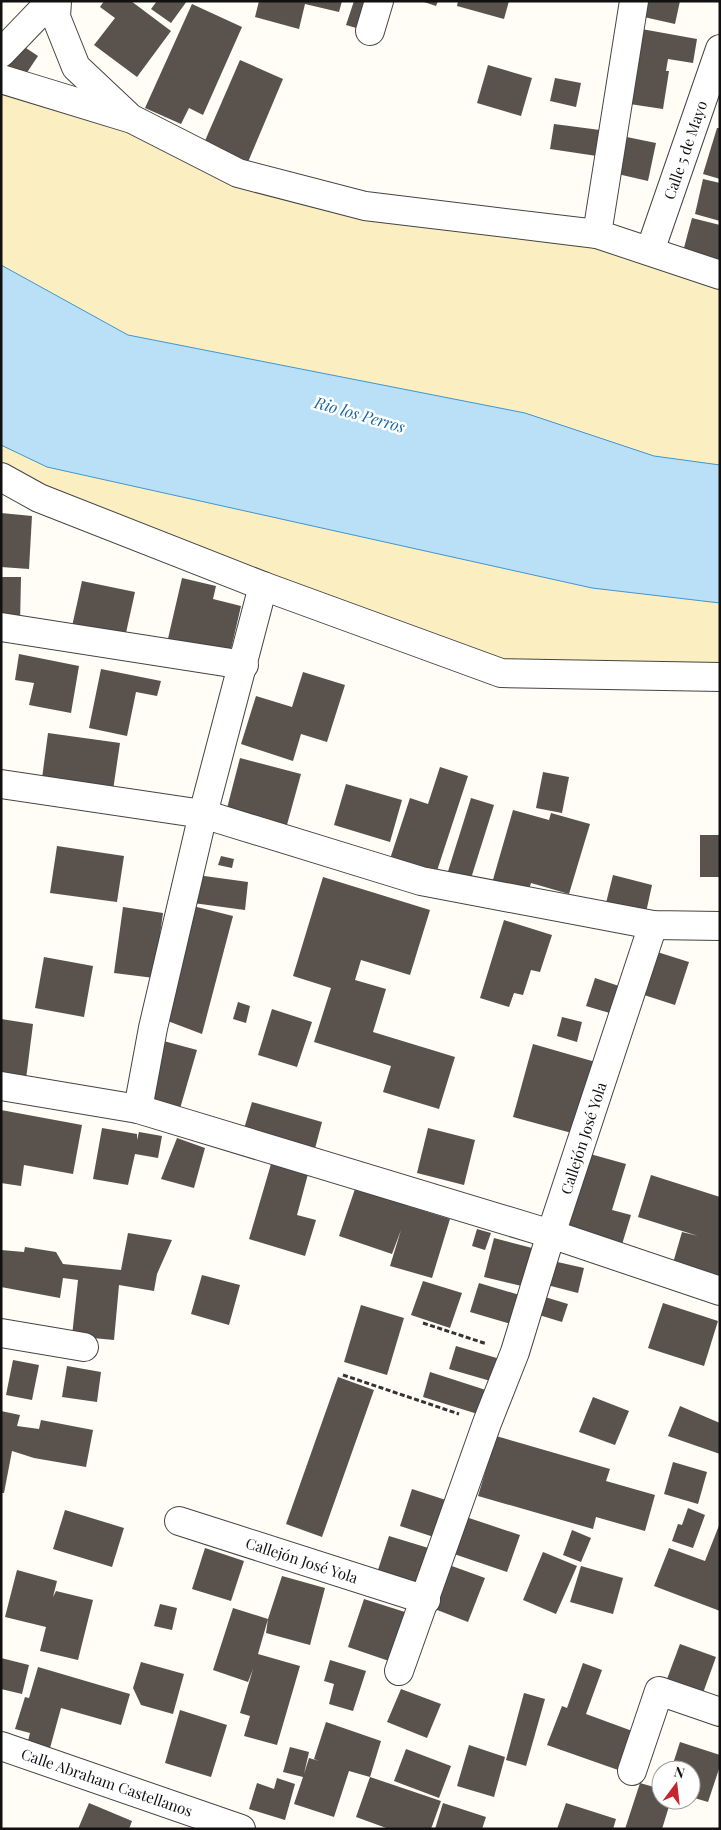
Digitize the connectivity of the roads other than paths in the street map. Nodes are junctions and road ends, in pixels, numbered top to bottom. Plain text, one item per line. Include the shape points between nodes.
1 (51, 1) edge
2 (57, 1) edge
3 (379, 1) edge
4 (634, 1) edge
5 (370, 31) dead end
6 (720, 49) edge
7 (1, 53) edge
8 (1, 79) edge
9 (132, 119) junction
10 (597, 234) junction
11 (650, 250) junction
12 (720, 275) edge
13 (1, 478) edge
14 (264, 586) junction
15 (1, 627) edge
16 (244, 665) junction
17 (720, 677) edge
18 (1, 784) edge
19 (203, 814) junction
20 (653, 925) junction
21 (720, 926) edge
22 (1, 1086) edge
23 (138, 1109) junction
24 (551, 1234) junction
25 (720, 1291) edge
26 (1, 1333) edge
27 (84, 1347) dead end
28 (179, 1521) dead end
29 (426, 1600) junction
30 (399, 1671) dead end
31 (720, 1712) edge
32 (1, 1746) edge
33 (632, 1771) dead end
34 (241, 1829) edge

1 - 7 street
2 - 9 street via 56,17 76,67
3 - 5 street
4 - 10 street
6 - 11 street, Calle 5 de Mayo
8 - 9 street
9 - 10 street via 238,173 365,206
10 - 11 street
11 - 12 street
13 - 14 street via 39,498
14 - 16 street
14 - 17 street via 500,673
15 - 16 street
16 - 19 street
18 - 19 street
19 - 20 street via 421,881
19 - 23 street via 153,1028
20 - 21 street
20 - 24 street, Callejón José Yola
22 - 23 street
23 - 24 street
24 - 25 street
24 - 29 street, Callejón José Yola via 515,1352
26 - 27 street
28 - 29 street, Callejón José Yola
29 - 30 street, Callejón José Yola
31 - 33 street via 659,1691
32 - 34 street, Calle Abraham Castellanos

